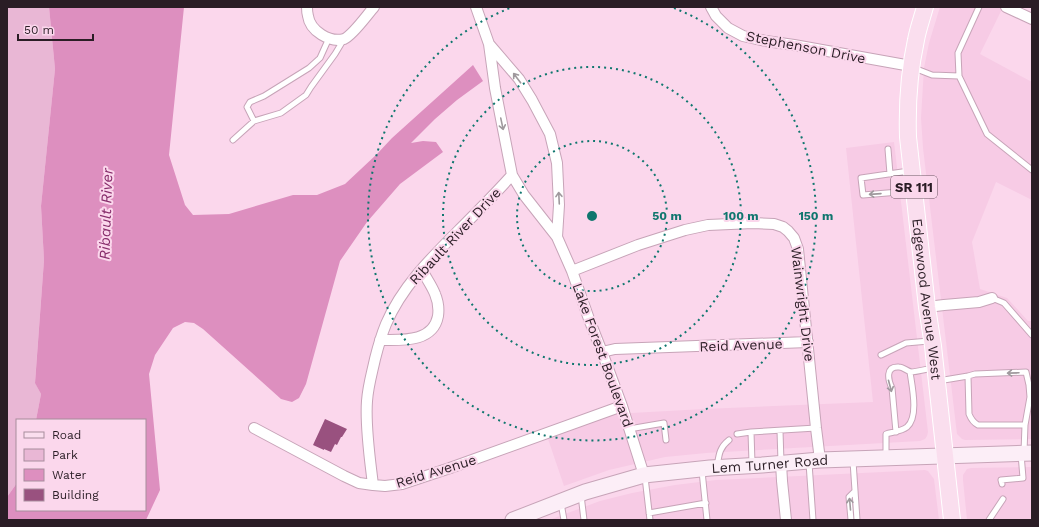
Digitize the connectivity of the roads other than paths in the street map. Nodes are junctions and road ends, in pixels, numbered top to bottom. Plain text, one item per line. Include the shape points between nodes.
1 (308, 7) edge
2 (374, 7) edge
3 (476, 7) edge
4 (711, 7) edge
5 (925, 7) edge
6 (979, 7) edge
7 (1006, 7) edge
8 (1032, 20) edge
9 (329, 38) junction
10 (344, 38) junction
11 (490, 44) junction
12 (911, 66) junction
13 (959, 76) junction
14 (254, 121) junction
15 (233, 140) dead end
16 (888, 149) dead end
17 (912, 170) junction
18 (1032, 170) edge
19 (512, 174) junction
20 (890, 174) junction
21 (914, 190) junction
22 (557, 237) junction
23 (422, 270) junction
24 (572, 271) junction
25 (992, 298) joint
26 (927, 308) junction
27 (1032, 335) edge
28 (380, 340) junction
29 (932, 340) junction
30 (808, 342) junction
31 (602, 352) junction
32 (881, 355) dead end
33 (910, 372) junction
34 (936, 374) junction
35 (968, 376) junction
36 (622, 406) junction
37 (1025, 425) junction
38 (254, 428) dead end
39 (816, 428) junction
40 (629, 429) junction
41 (780, 431) junction
42 (751, 432) junction
43 (896, 432) junction
44 (737, 434) dead end
45 (666, 440) dead end
46 (729, 440) dead end
47 (1025, 454) edge
48 (945, 456) junction
49 (886, 457) junction
50 (853, 459) junction
51 (814, 460) junction
52 (781, 463) junction
53 (752, 465) junction
54 (710, 468) junction
55 (644, 475) junction
56 (1002, 484) dead end
57 (373, 485) junction
58 (855, 491) junction
59 (580, 494) junction
60 (1003, 499) dead end
61 (561, 502) junction
62 (706, 502) junction
63 (649, 513) junction
64 (513, 520) edge
65 (564, 520) edge
66 (584, 520) edge
67 (650, 520) edge
68 (708, 520) edge
69 (786, 520) edge
70 (813, 520) edge
71 (851, 520) edge
72 (857, 520) edge
73 (952, 520) edge
74 (989, 520) edge

1 - 9 street via 308,18 312,27
2 - 10 street via 352,34
3 - 11 street, Lake Forest Boulevard
4 - 12 street, Stephenson Drive via 728,28 743,36
5 - 12 main road, Edgewood Avenue West / SR 111
6 - 13 lane via 958,53
7 - 8 street
9 - 10 street
9 - 14 lane via 320,58 309,68 250,102 247,107
10 - 14 lane via 306,95 281,113
11 -> 19 street, Lake Forest Boulevard via 495,88
22 -> 11 street, Lake Forest Boulevard via 557,163 550,134 519,79
12 - 13 lane via 932,75
12 - 17 main road, Edgewood Avenue West / SR 111 via 907,108
13 - 18 lane via 987,134
14 - 15 lane
16 - 20 lane
17 - 20 lane
17 - 21 main road, Edgewood Avenue West / SR 111
19 - 22 street, Lake Forest Boulevard via 524,195
19 - 23 street, Ribault River Drive
21 -> 20 lane via 863,195 861,178
21 - 26 main road, Edgewood Avenue West / SR 111
22 - 24 street, Lake Forest Boulevard
23 - 28 street, Ribault River Drive via 394,308
23 - 28 street via 436,295 439,309 432,330 423,336 408,340
24 - 30 street, Wainwright Drive via 685,230 708,225 774,224 788,231 798,249
24 - 31 street, Lake Forest Boulevard
25 - 26 street
25 - 27 lane via 1004,303
26 - 29 main road, Edgewood Avenue West / SR 111
28 - 57 street, Ribault River Drive via 367,401
29 - 32 lane via 906,343
29 - 34 main road, Edgewood Avenue West / SR 111
30 - 31 street, Reid Avenue via 615,349
30 - 39 street, Wainwright Drive
31 - 36 street, Lake Forest Boulevard
33 - 34 lane
33 - 43 lane via 913,416 908,426
33 -> 43 lane via 902,367 893,368 888,377 892,388
34 - 35 lane
34 - 48 main road, Edgewood Avenue West / SR 111
35 - 37 lane via 969,414 974,423
37 -> 35 lane via 1030,397 1026,372
36 - 40 street, Lake Forest Boulevard
36 - 57 street, Reid Avenue via 443,471 402,484
37 - 47 lane
38 - 57 street, Reid Avenue via 344,476 359,483
39 - 41 lane
39 - 51 street, Wainwright Drive
40 - 45 lane via 664,423
40 - 55 street, Lake Forest Boulevard
41 - 42 lane
41 - 52 lane
42 - 44 lane
42 - 53 lane
43 - 49 lane via 886,434
46 - 54 lane via 723,444
47 - 48 main road, Lem Turner Road
47 - 56 lane via 1023,478 1001,480
48 - 49 main road, Lem Turner Road
48 - 73 main road, Edgewood Avenue West / SR 111
49 - 50 main road, Lem Turner Road
50 - 51 main road, Lem Turner Road
50 - 58 lane
51 - 52 main road, Lem Turner Road
51 - 70 lane
52 - 53 main road, Lem Turner Road
52 - 69 street
53 - 54 main road, Lem Turner Road
54 - 55 main road, Lem Turner Road
54 - 62 lane
55 - 59 main road, Lem Turner Road
55 - 63 lane
71 -> 58 lane via 849,497
58 - 72 lane
59 - 61 main road, Lem Turner Road
59 - 66 lane
60 - 74 lane
61 - 64 main road, Lem Turner Road
61 - 65 lane
62 - 63 lane
62 - 68 lane
63 - 67 lane

